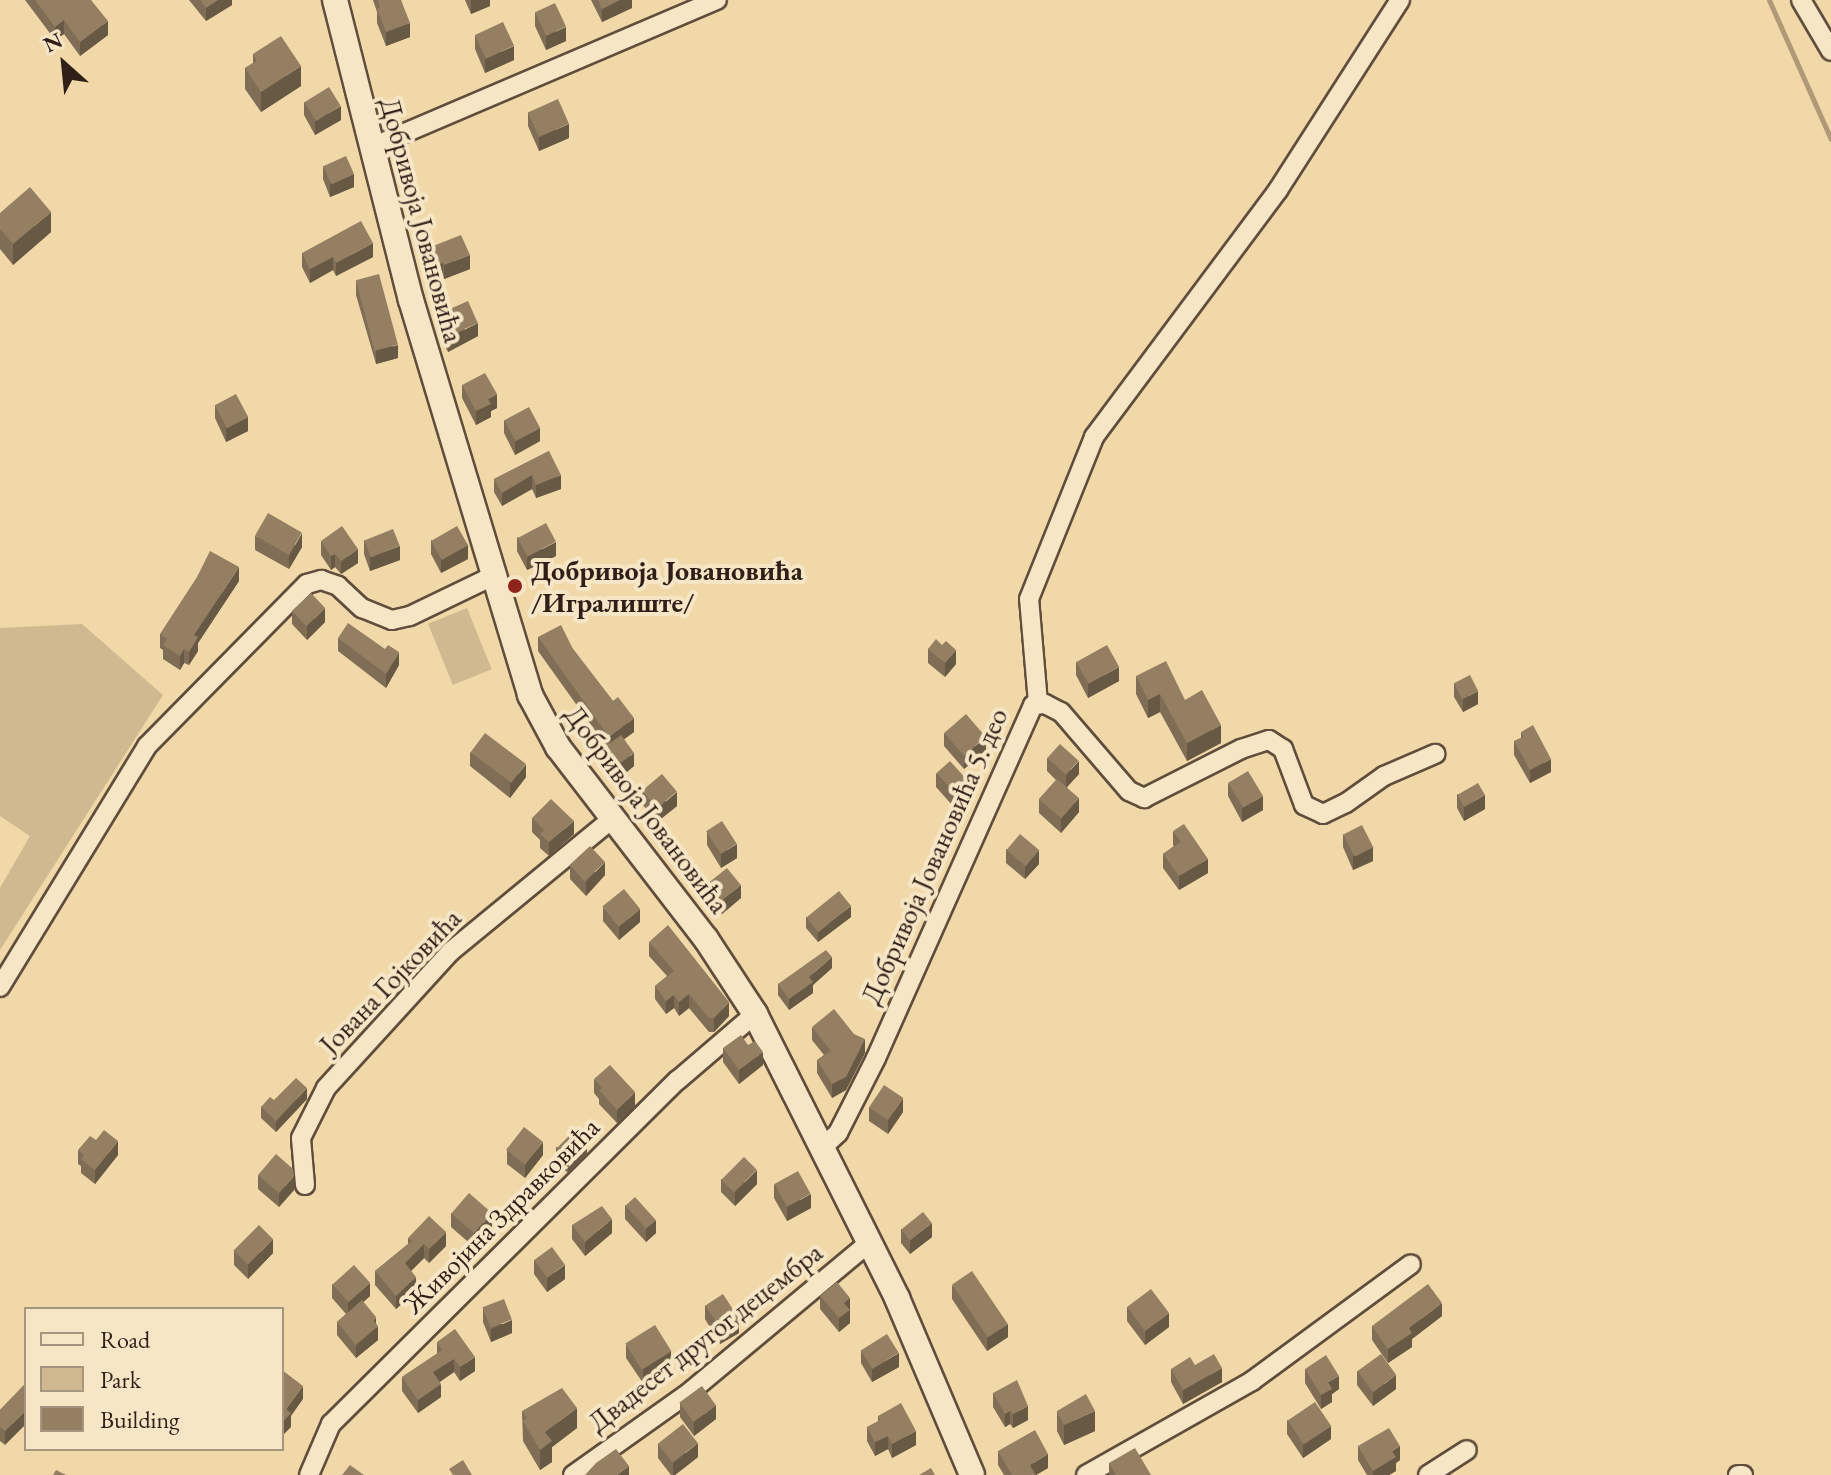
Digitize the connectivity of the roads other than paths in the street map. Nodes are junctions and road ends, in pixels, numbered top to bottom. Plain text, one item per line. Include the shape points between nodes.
1 (335, 0) edge
2 (717, 0) edge
3 (1400, 0) edge
4 (1801, 0) edge
5 (1831, 51) edge
6 (372, 147) junction
7 (493, 576) junction
8 (1038, 703) junction
9 (1435, 754) dead end
10 (612, 819) junction
11 (0, 987) edge
12 (755, 1014) junction
13 (823, 1147) junction
14 (305, 1185) dead end
15 (870, 1242) junction
16 (1411, 1264) dead end
17 (1467, 1450) dead end
18 (309, 1475) edge
19 (573, 1475) edge
20 (972, 1475) edge
21 (1086, 1475) edge
22 (1428, 1475) edge

1 - 6 street, Добривоја Јовановића
2 - 6 street
3 - 8 street via 1278,190 1094,437 1029,599
4 - 5 street
6 - 7 street, Добривоја Јовановића
7 - 10 street, Добривоја Јовановића via 537,711
7 - 11 street via 392,620 362,608 338,586 321,580 307,584 147,746
8 - 9 street, Добривоја Јовановића 5. део via 1067,717 1129,791 1144,798 1269,740 1283,749 1304,805 1323,814 1384,776
8 - 13 street, Добривоја Јовановића 5. део via 1028,712 870,1070 838,1133
10 - 12 street, Добривоја Јовановића via 706,939
10 - 14 street, Јована Гојковића via 450,952 326,1088 301,1138
12 - 13 street, Добривоја Јовановића
12 - 18 street, Живојина Здравковића via 678,1080 331,1424
13 - 15 street, Добривоја Јовановића
15 - 19 street, Двадесет другог децембра via 691,1391
15 - 20 street, Добривоја Јовановића
16 - 21 street via 1252,1381
17 - 22 street

